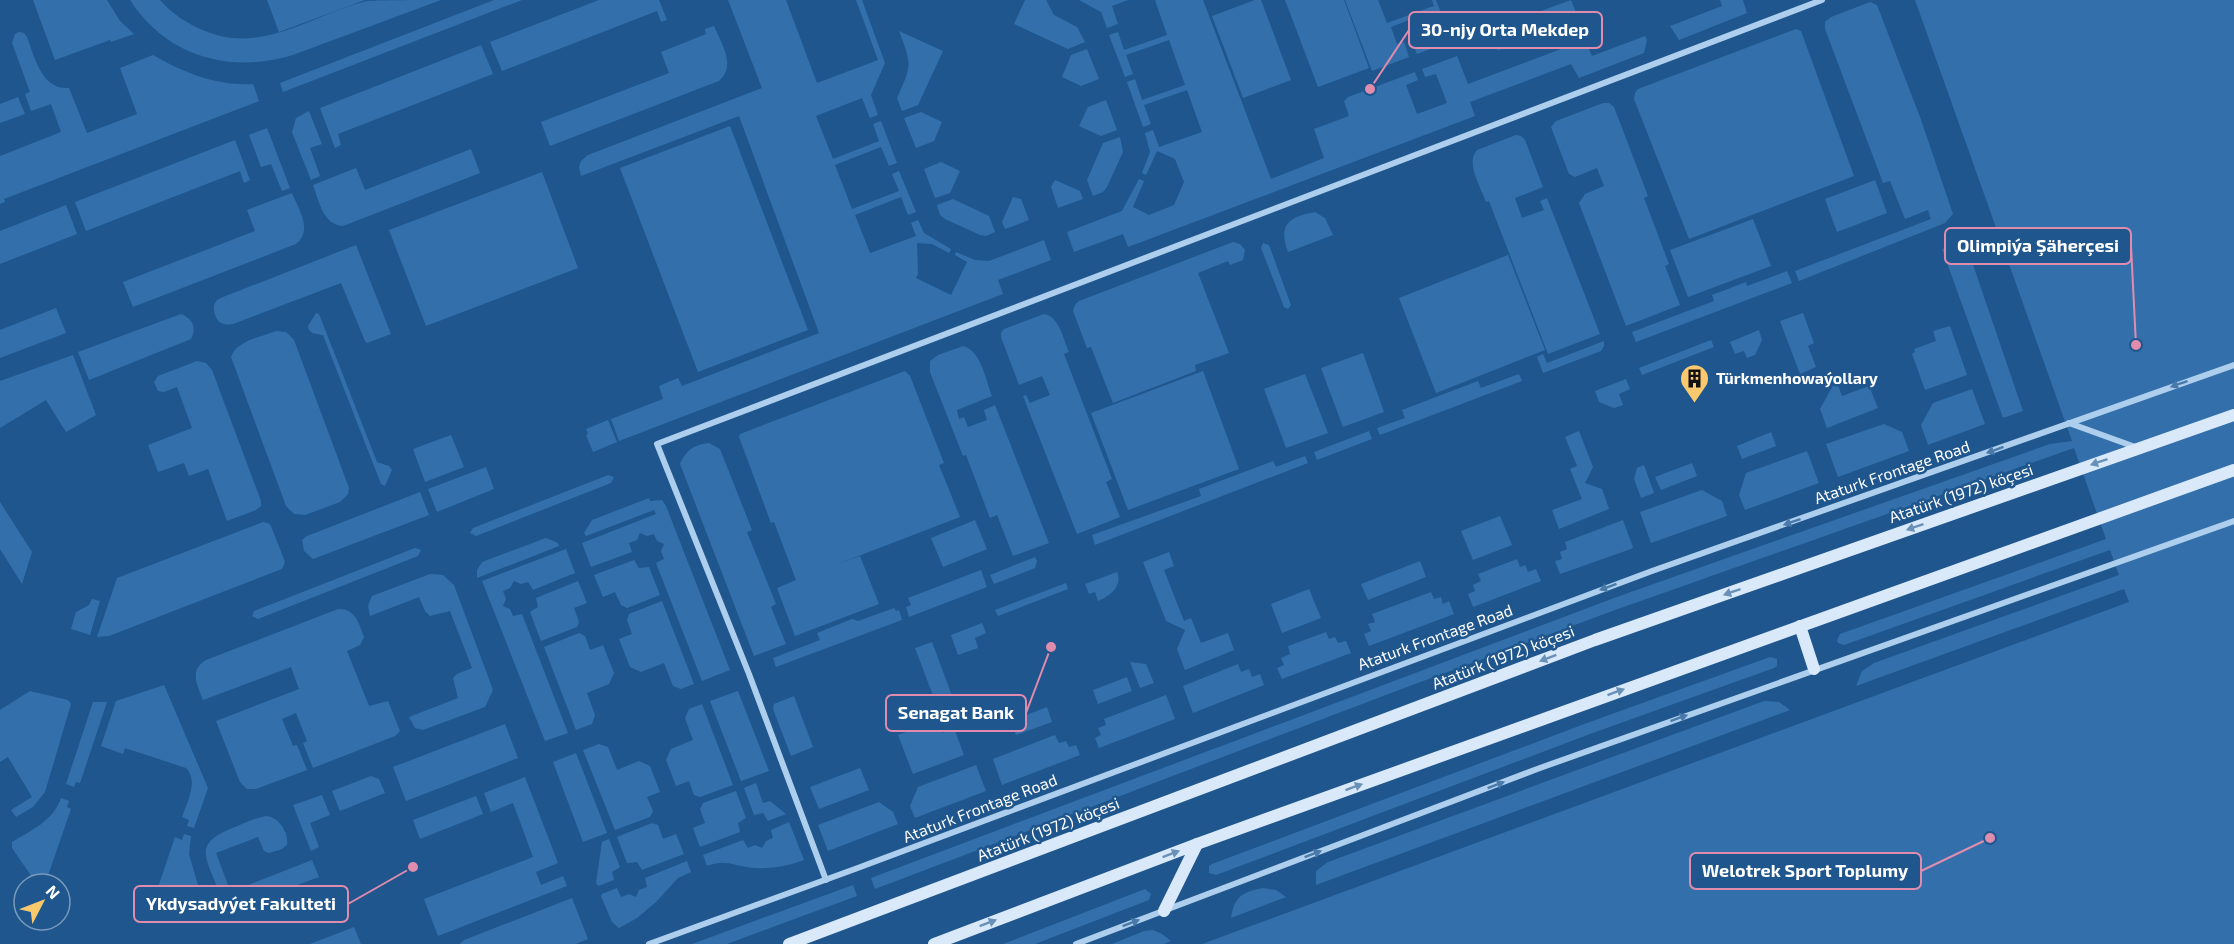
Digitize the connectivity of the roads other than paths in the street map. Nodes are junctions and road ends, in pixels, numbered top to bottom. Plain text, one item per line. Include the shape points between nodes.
1 (1822, 0) edge
2 (2234, 365) edge
3 (2234, 415) edge
4 (2068, 423) junction
5 (2138, 448) junction
6 (2234, 470) edge
7 (2234, 521) edge
8 (1800, 626) junction
9 (1814, 669) junction
10 (1197, 844) junction
11 (826, 880) junction
12 (1164, 911) junction
13 (649, 944) edge
14 (789, 944) edge
15 (934, 944) edge
16 (1076, 944) edge

1 - 11 street via 657,444
2 -> 4 street, Ataturk Frontage Road
3 - 5 main road, Atatürk (1972) köçesi
4 - 5 street
4 -> 11 street, Ataturk Frontage Road via 1652,571
5 -> 14 main road, Atatürk (1972) köçesi via 1595,640
6 - 8 main road
7 - 9 street
8 - 9 main road
10 -> 8 main road
12 -> 9 street
10 - 12 main road
15 -> 10 main road
11 - 13 street, Ataturk Frontage Road
16 -> 12 street

